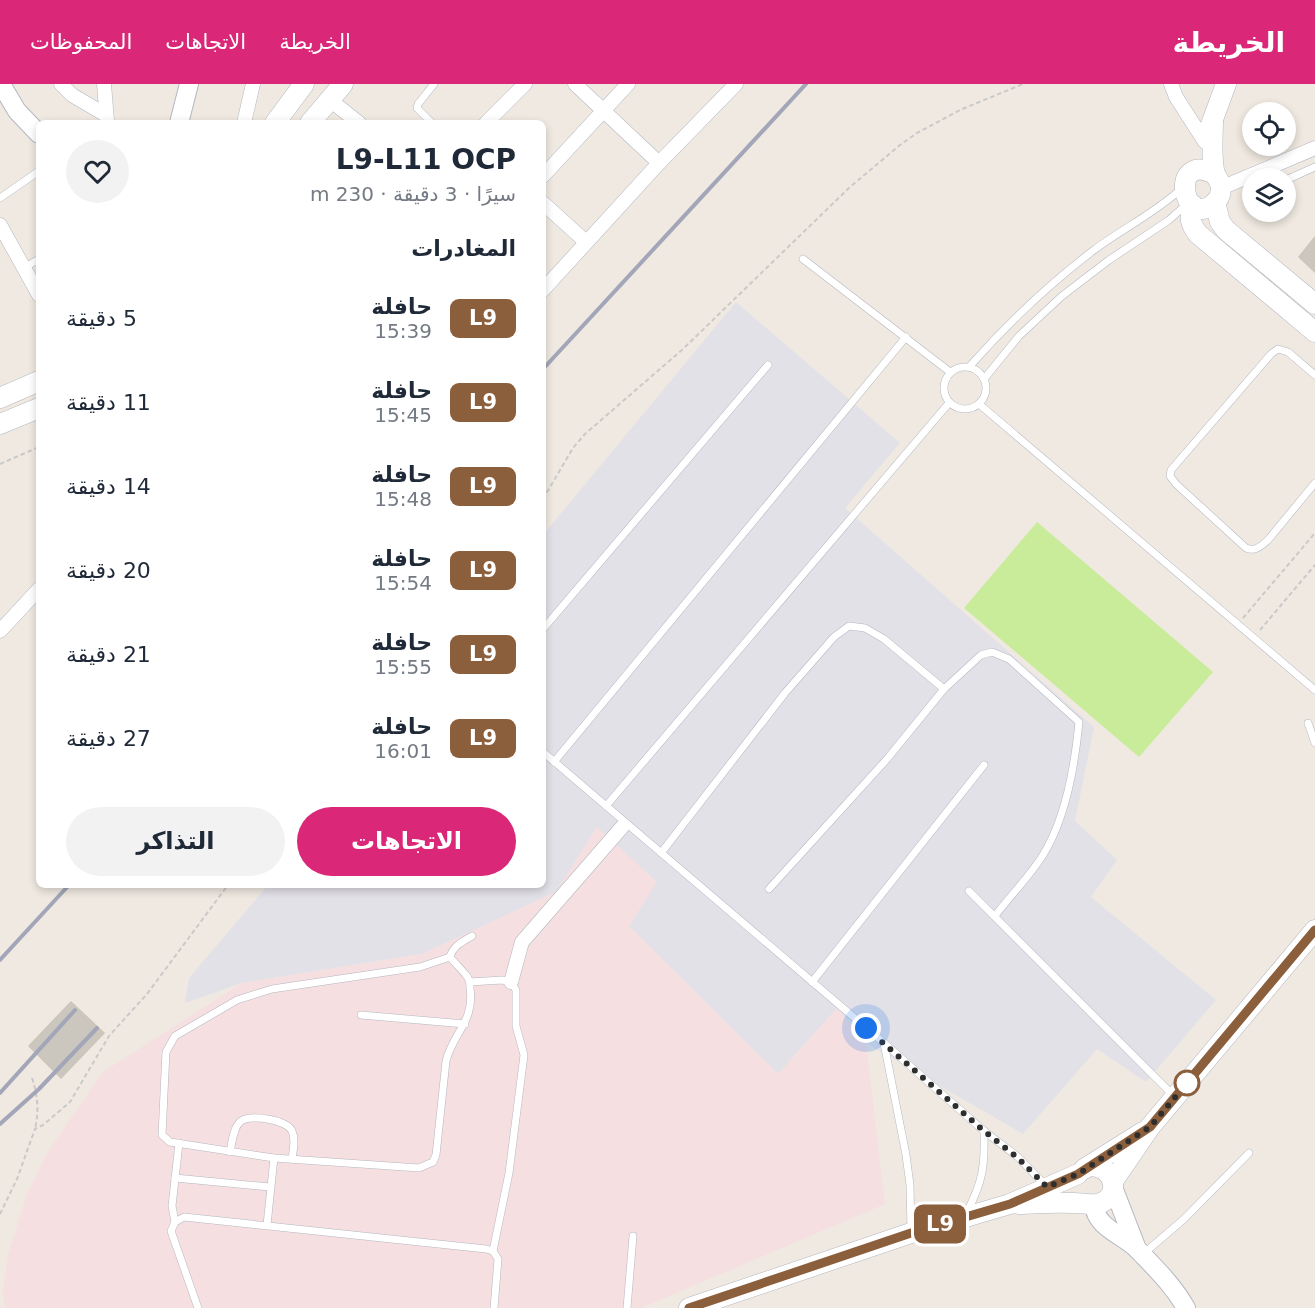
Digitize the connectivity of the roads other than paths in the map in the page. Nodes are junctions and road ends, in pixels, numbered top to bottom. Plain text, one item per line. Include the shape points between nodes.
1 (1, 84) edge
2 (61, 84) edge
3 (104, 84) edge
4 (189, 84) edge
5 (253, 84) edge
6 (304, 84) edge
7 (343, 84) edge
8 (434, 84) edge
9 (575, 84) edge
10 (628, 84) edge
11 (1171, 84) edge
12 (1226, 84) edge
13 (519, 86) edge
14 (729, 86) edge
15 (330, 100) junction
16 (604, 111) junction
17 (106, 119) edge
18 (1214, 119) junction
19 (179, 120) edge
20 (245, 120) edge
21 (277, 120) edge
22 (313, 120) edge
23 (355, 120) edge
24 (429, 120) edge
25 (489, 120) edge
26 (36, 131) edge
27 (1204, 142) junction
28 (1315, 148) edge
29 (659, 163) junction
30 (1315, 167) edge
31 (36, 173) edge
32 (546, 173) edge
33 (1296, 176) edge
34 (1217, 188) junction
35 (1189, 192) junction
36 (0, 198) edge
37 (546, 206) edge
38 (0, 225) edge
39 (586, 242) junction
40 (1244, 246) junction
41 (803, 259) dead end
42 (36, 261) edge
43 (1231, 262) junction
44 (24, 268) junction
45 (546, 287) edge
46 (36, 290) edge
47 (1315, 304) edge
48 (1315, 332) edge
49 (906, 337) junction
50 (768, 364) dead end
51 (969, 367) junction
52 (950, 372) junction
53 (1315, 375) edge
54 (984, 379) junction
55 (36, 382) edge
56 (0, 398) edge
57 (949, 403) junction
58 (979, 404) junction
59 (36, 409) edge
60 (0, 424) edge
61 (1315, 483) edge
62 (36, 592) edge
63 (546, 625) edge
64 (0, 631) edge
65 (944, 689) junction
66 (1315, 690) edge
67 (1308, 723) dead end
68 (1315, 743) edge
69 (546, 755) edge
70 (554, 762) junction
71 (984, 765) dead end
72 (606, 806) junction
73 (623, 826) dead end
74 (661, 853) junction
75 (770, 889) dead end
76 (969, 891) dead end
77 (994, 916) junction
78 (1315, 930) edge
79 (472, 936) dead end
80 (450, 957) junction
81 (470, 982) junction
82 (511, 982) junction
83 (813, 982) junction
84 (361, 1016) dead end
85 (465, 1024) junction
86 (884, 1043) junction
87 (1175, 1097) junction
88 (1150, 1127) junction
89 (984, 1131) junction
90 (179, 1143) junction
91 (230, 1152) junction
92 (1249, 1153) dead end
93 (274, 1158) junction
94 (292, 1159) junction
95 (1084, 1170) junction
96 (176, 1178) junction
97 (1113, 1184) junction
98 (270, 1187) junction
99 (1047, 1187) junction
100 (1010, 1204) junction
101 (1090, 1204) junction
102 (965, 1216) junction
103 (175, 1222) junction
104 (267, 1225) junction
105 (911, 1233) junction
106 (633, 1236) dead end
107 (494, 1251) junction
108 (1140, 1252) junction
109 (198, 1308) edge
110 (494, 1308) edge
111 (627, 1308) edge
112 (689, 1308) edge
113 (1186, 1308) edge

1 - 26 street via 17,111
2 - 17 street
3 - 17 street
4 - 19 street
5 - 20 street
6 - 21 main road
7 - 15 main road
8 - 24 lane via 417,104
9 - 16 street
10 - 16 street
11 - 27 street
12 - 18 main road
13 - 25 street
14 - 29 street
15 - 22 main road
15 - 23 street
16 - 29 street
16 - 32 street
18 - 27 main road
18 - 34 main road via 1212,156
27 - 35 main road
28 - 34 street
29 - 39 street
30 - 33 lane
31 - 36 lane
34 - 35 main road via 1208,207 1200,208
34 - 35 main road via 1208,171 1200,170
34 - 40 main road via 1220,222
35 - 43 main road via 1191,226
35 - 51 lane via 1159,207 1049,285
35 - 54 lane via 1169,220 1062,296 1019,336
37 - 39 street
38 - 44 street
39 - 45 street
40 - 43 main road
40 - 47 main road
41 - 49 lane
42 - 44 lane
43 - 48 main road
44 - 46 street
49 - 52 lane
49 - 70 lane
50 - 63 lane
51 - 52 lane
51 - 54 lane
52 - 57 lane via 943,391
53 - 61 lane via 1288,352 1278,349 1171,470 1170,476 1250,550 1268,540
54 - 58 lane via 986,392
55 - 56 main road
57 - 58 lane via 960,409
57 - 72 lane
58 - 66 lane
59 - 60 main road
62 - 64 street
65 - 74 lane via 884,639 865,628 849,626 834,637 785,693
65 - 75 lane
65 - 77 lane via 981,655 992,652 1009,659 1079,722 1059,824 1043,855
67 - 68 lane
69 - 70 lane
70 - 72 lane
71 - 83 lane
72 - 74 lane
73 - 82 street via 522,942
74 - 83 lane
76 - 77 lane
77 - 87 lane
78 - 87 main road
79 - 80 lane via 458,944
80 - 81 lane
80 - 90 lane via 420,967 251,994 175,1036 166,1052 161,1129 166,1139
81 - 82 lane
81 - 85 lane via 472,997
82 - 107 lane via 516,990 516,1026 524,1055 509,1173
83 - 86 lane
84 - 85 lane
85 - 94 lane via 448,1051 434,1162 419,1168
86 - 89 lane
86 - 105 lane via 906,1155
87 - 88 main road
88 - 95 main road
88 - 97 main road
89 - 99 lane
89 - 102 lane via 982,1176
90 - 91 lane
90 - 96 lane
91 - 93 lane
91 - 94 lane via 237,1126 250,1118 284,1122 294,1136
92 - 108 lane via 1184,1219
93 - 94 lane
93 - 98 lane
95 - 97 main road via 1104,1168
95 - 99 main road
95 - 101 main road via 1075,1187 1077,1194
96 - 98 lane
96 - 103 lane via 172,1206
97 - 101 main road via 1109,1197
97 - 108 street
98 - 104 lane
99 - 100 main road
100 - 101 main road
100 - 102 main road
101 - 108 street via 1103,1224
102 - 105 main road
103 - 104 lane via 184,1217
103 - 109 lane via 171,1231
104 - 107 lane
105 - 112 main road
106 - 111 lane
107 - 110 lane via 498,1259
108 - 113 street via 1174,1288

